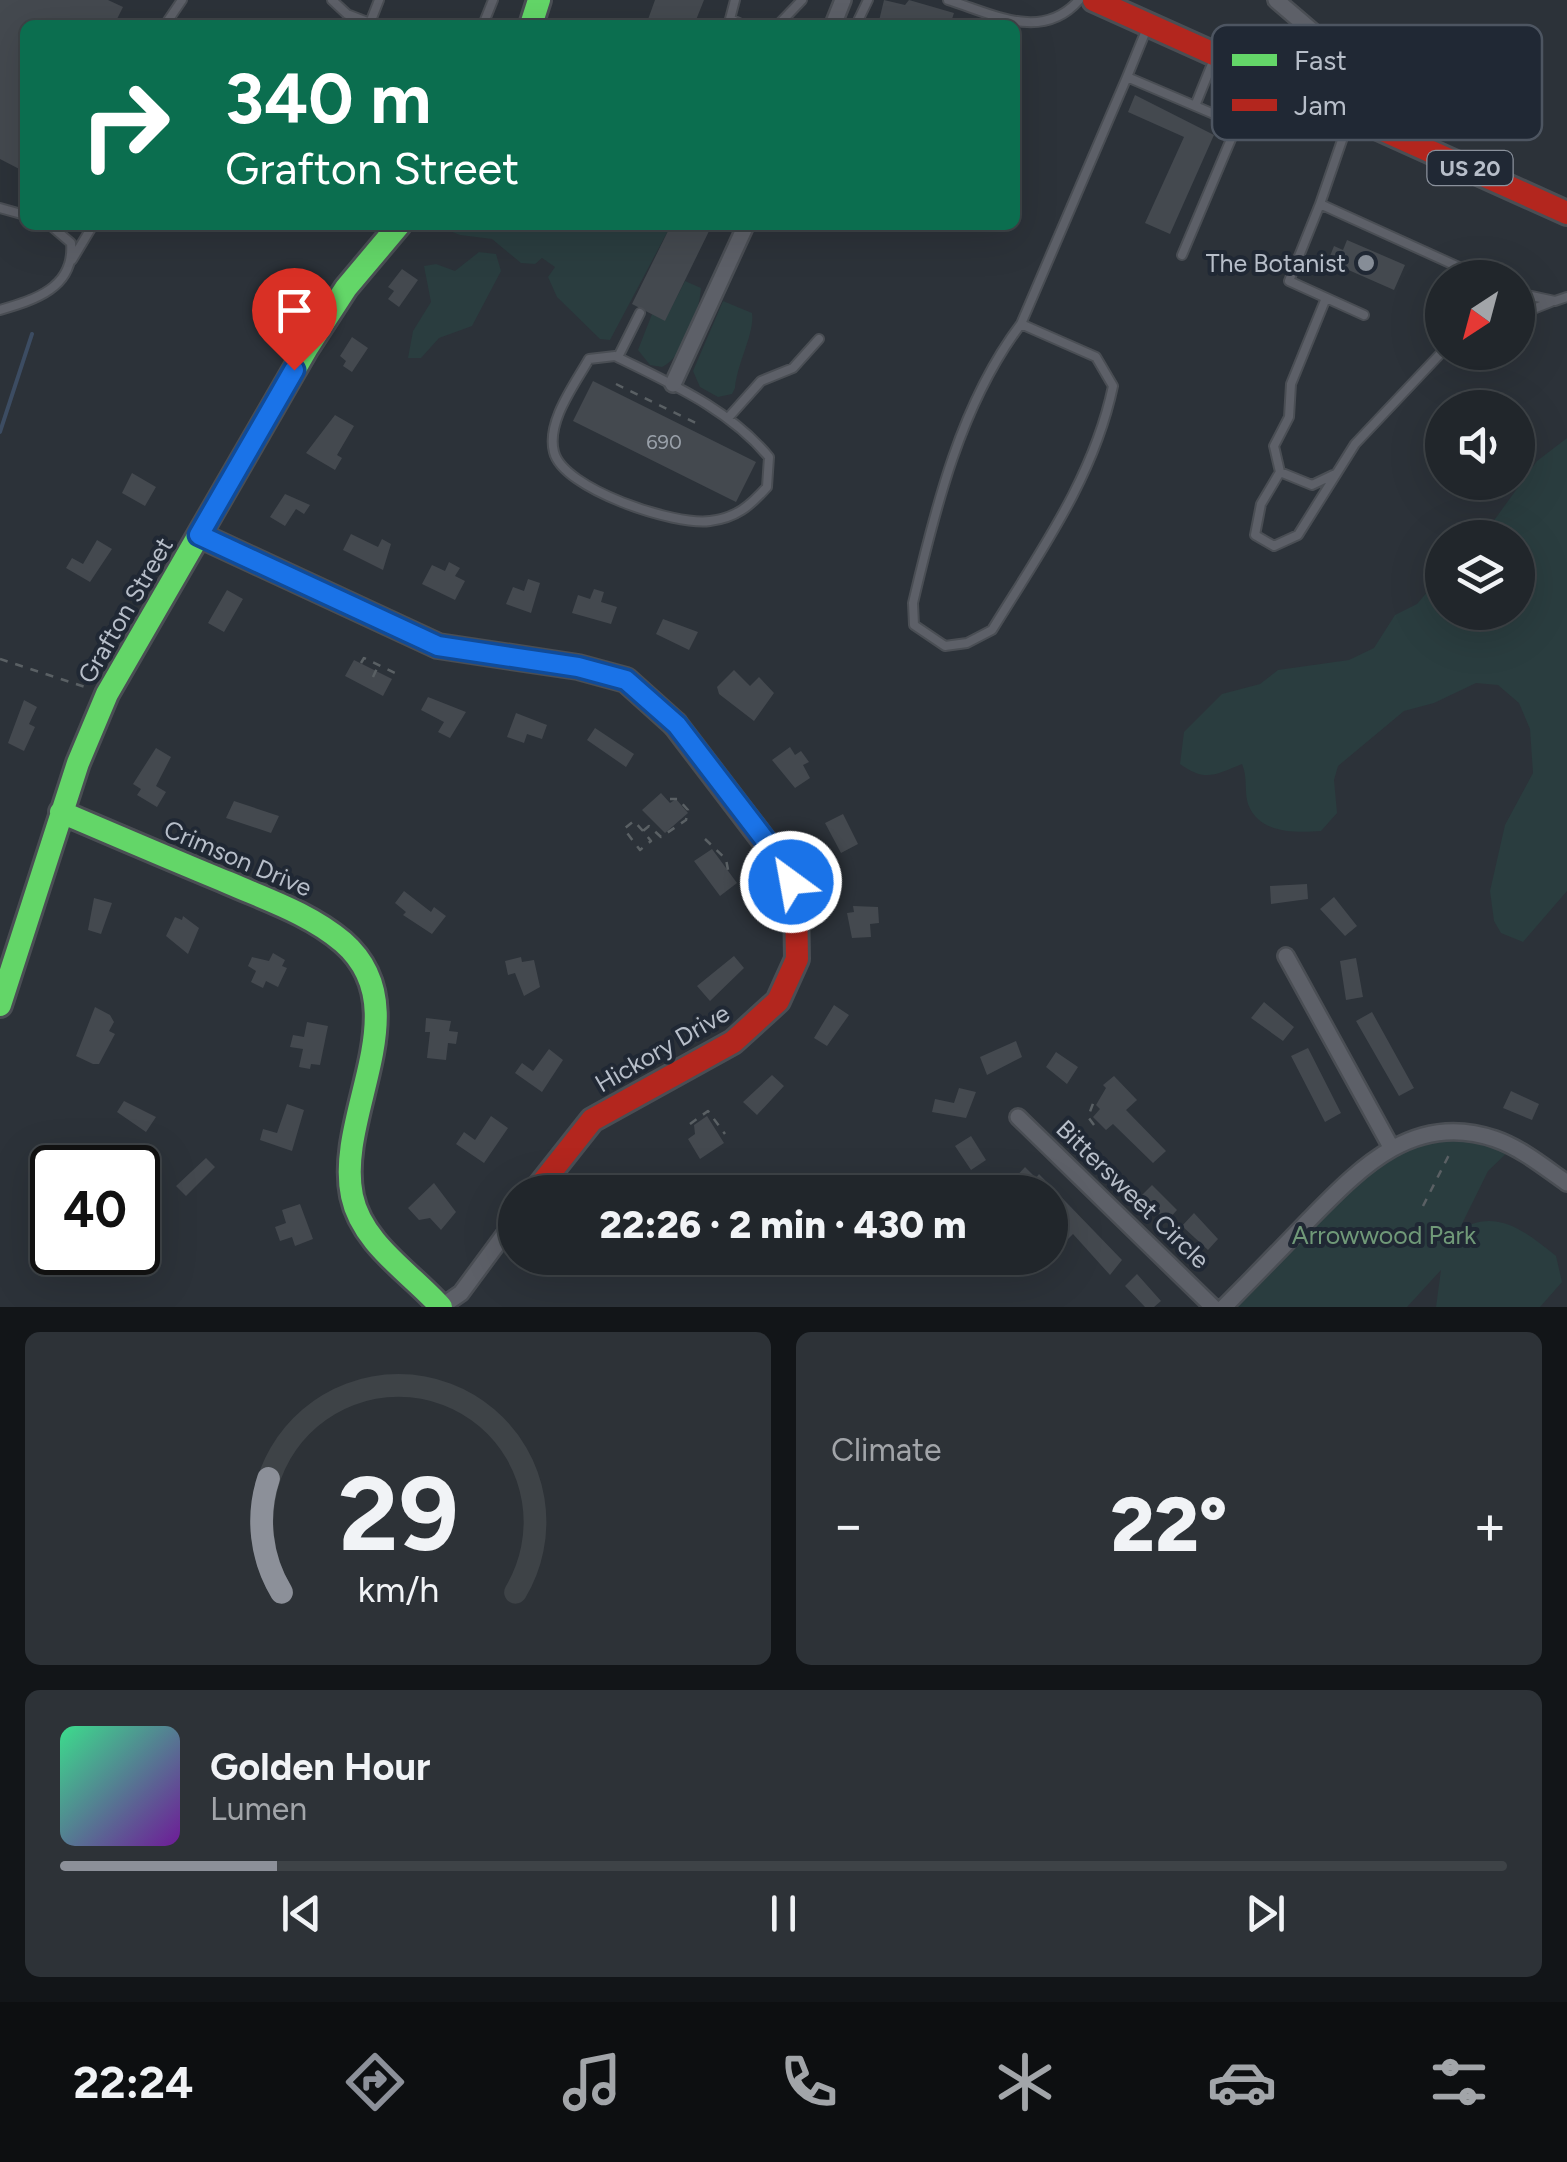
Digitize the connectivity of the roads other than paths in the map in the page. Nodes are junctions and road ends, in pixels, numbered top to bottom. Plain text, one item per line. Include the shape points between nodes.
1 (166, 0) edge
2 (182, 0) edge
3 (332, 0) edge
4 (802, 0) edge
5 (948, 0) edge
6 (1079, 0) edge
7 (1094, 0) edge
8 (1276, 0) edge
9 (176, 8) junction
10 (168, 20) edge
11 (362, 20) edge
12 (783, 20) edge
13 (1013, 20) edge
14 (1020, 22) edge
15 (1148, 24) junction
16 (1306, 25) edge
17 (1212, 53) edge
18 (1212, 65) edge
19 (1127, 78) junction
20 (1195, 106) junction
21 (1212, 114) edge
22 (1231, 140) edge
23 (1343, 140) edge
24 (1405, 140) edge
25 (1320, 204) junction
26 (1567, 212) edge
27 (56, 230) edge
28 (90, 230) edge
29 (395, 230) edge
30 (744, 230) edge
31 (1182, 255) dead end
32 (1443, 260) edge
33 (62, 276) junction
34 (1535, 296) edge
35 (1567, 296) edge
36 (1326, 298) junction
37 (1555, 300) junction
38 (1535, 309) edge
39 (0, 310) edge
40 (640, 313) dead end
41 (1364, 316) dead end
42 (1020, 324) junction
43 (819, 340) dead end
44 (618, 357) junction
45 (1425, 369) edge
46 (673, 384) junction
47 (728, 418) junction
48 (1280, 472) junction
49 (1333, 475) junction
50 (199, 535) junction
51 (62, 812) junction
52 (1286, 956) dead end
53 (0, 1005) edge
54 (1018, 1117) dead end
55 (1390, 1146) junction
56 (548, 1175) edge
57 (1567, 1183) edge
58 (498, 1243) edge
59 (441, 1307) edge
60 (1213, 1307) edge
61 (1224, 1307) edge

1 - 9 lane
2 - 9 lane
3 - 11 lane
4 - 12 lane
5 - 13 lane
6 - 14 lane via 1060,18 1033,26
7 - 15 street, US 20
8 - 16 street
9 - 10 lane
15 - 17 street, US 20
15 - 19 lane
18 - 20 lane
19 - 20 lane
19 - 42 lane
20 - 21 lane
22 - 31 lane
23 - 25 lane
24 - 26 street, US 20
25 - 32 lane
25 - 36 lane via 1289,282
27 - 33 lane via 71,242
28 - 33 lane
29 - 50 street, Grafton Street via 334,306
30 - 46 street
33 - 39 lane via 43,297
34 - 37 lane
35 - 37 lane
36 - 41 lane
36 - 48 lane via 1274,446
37 - 38 lane
40 - 44 lane
42 - 42 lane via 1001,350 951,463 925,551 914,625 944,646 967,644 992,630 1090,463 1109,404 1110,373 1096,357
43 - 47 lane via 793,368 761,381
44 - 46 lane
44 - 47 lane via 589,359 557,422 553,449 562,469 602,495 707,522 744,512 768,487 768,456
45 - 49 lane
46 - 47 lane
48 - 49 lane via 1312,485
48 - 49 lane via 1261,504 1256,536 1274,546 1298,535
50 - 51 street, Grafton Street via 107,694
50 - 56 street, Hickory Drive via 438,646 626,680 677,725 784,867 800,929 792,974 778,1000 734,1042 592,1120
51 - 53 street, Grafton Street
51 - 59 street, Crimson Drive via 300,914 352,954 368,983 377,1030 350,1146 352,1196 380,1249
52 - 55 street
54 - 60 street, Bittersweet Circle
55 - 57 street via 1438,1132 1476,1134 1513,1147
55 - 61 street
58 - 59 street via 461,1293

